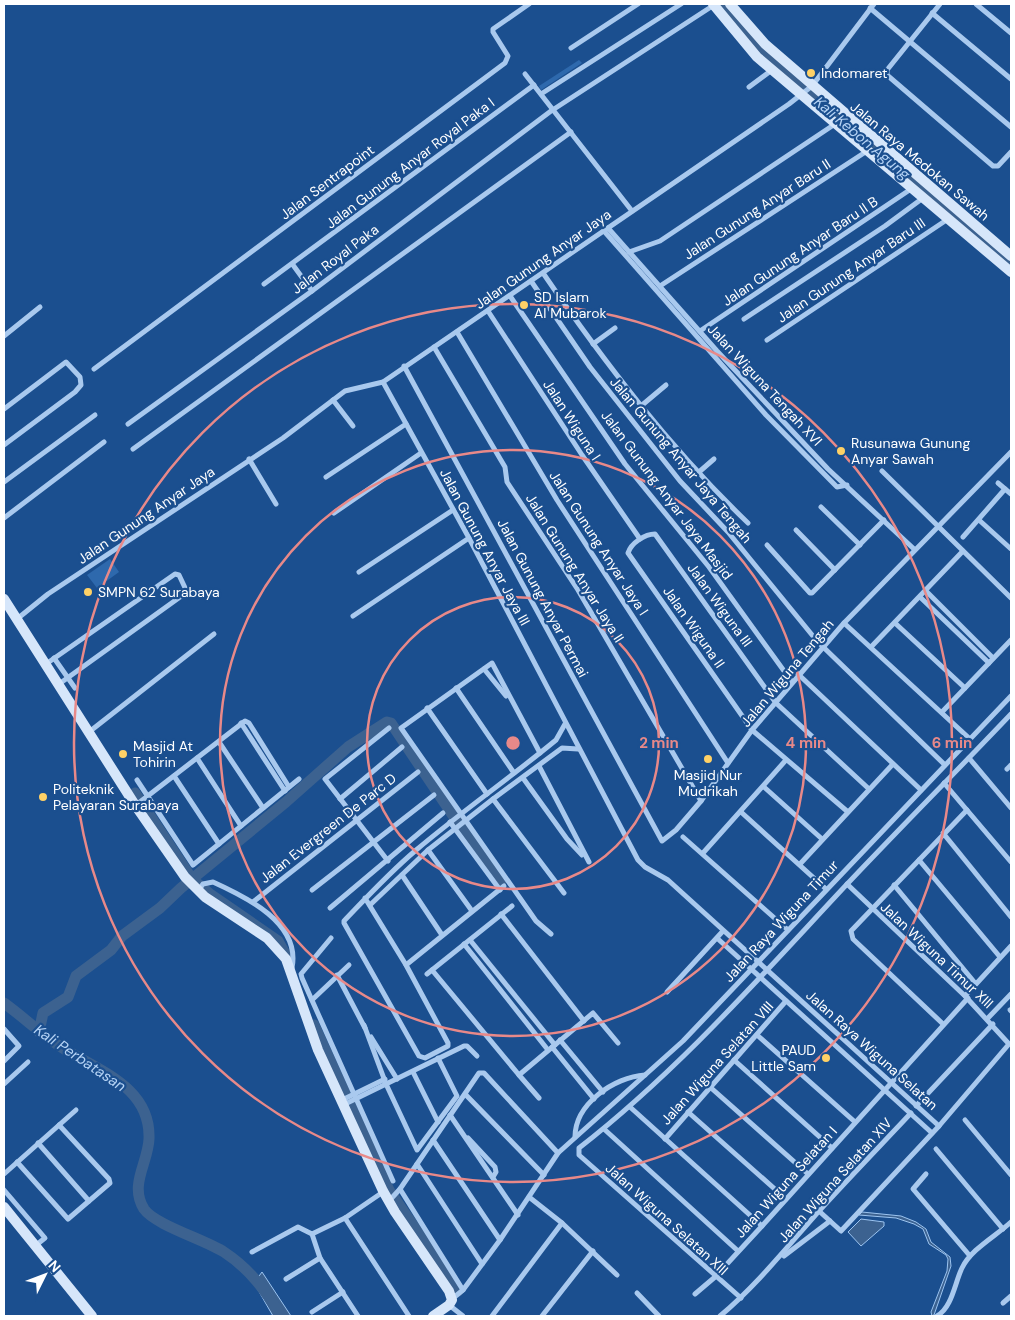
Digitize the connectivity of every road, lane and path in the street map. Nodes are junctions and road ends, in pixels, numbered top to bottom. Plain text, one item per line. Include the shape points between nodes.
1 (529, 4) edge
2 (638, 4) edge
3 (681, 4) edge
4 (714, 4) edge
5 (730, 4) edge
6 (940, 4) edge
7 (976, 4) edge
8 (872, 6) edge
9 (983, 6) edge
10 (932, 13) junction
11 (1011, 33) edge
12 (909, 41) junction
13 (571, 48) dead end
14 (772, 70) junction
15 (525, 74) dead end
16 (1011, 79) edge
17 (534, 85) junction
18 (749, 87) dead end
19 (807, 90) junction
20 (541, 94) junction
21 (553, 109) junction
22 (835, 124) junction
23 (1011, 127) edge
24 (571, 132) junction
25 (867, 151) junction
26 (1011, 152) edge
27 (912, 188) junction
28 (923, 198) junction
29 (632, 211) junction
30 (948, 219) junction
31 (606, 230) junction
32 (629, 252) junction
33 (1011, 256) edge
34 (296, 262) junction
35 (1011, 272) edge
36 (543, 273) junction
37 (531, 281) junction
38 (264, 284) dead end
39 (660, 286) junction
40 (312, 291) junction
41 (510, 296) junction
42 (40, 307) dead end
43 (488, 311) junction
44 (744, 319) dead end
45 (615, 328) dead end
46 (700, 331) junction
47 (456, 332) junction
48 (4, 336) edge
49 (767, 340) dead end
50 (593, 344) junction
51 (434, 347) junction
52 (404, 366) junction
53 (94, 369) dead end
54 (382, 382) junction
55 (666, 386) dead end
56 (334, 400) junction
57 (641, 406) junction
58 (4, 409) edge
59 (94, 415) dead end
60 (128, 424) dead end
61 (406, 424) junction
62 (353, 426) dead end
63 (104, 442) dead end
64 (4, 445) edge
65 (133, 449) dead end
66 (1011, 452) edge
67 (421, 453) junction
68 (250, 459) junction
69 (714, 459) dead end
70 (882, 471) dead end
71 (699, 472) junction
72 (326, 477) dead end
73 (4, 482) edge
74 (998, 483) dead end
75 (847, 485) junction
76 (1006, 489) junction
77 (1011, 494) edge
78 (276, 504) dead end
79 (822, 508) dead end
80 (453, 510) junction
81 (334, 513) dead end
82 (4, 518) edge
83 (884, 520) junction
84 (979, 520) junction
85 (748, 523) dead end
86 (938, 526) junction
87 (796, 530) dead end
88 (963, 537) dead end
89 (470, 538) junction
90 (640, 539) junction
91 (767, 545) dead end
92 (860, 545) junction
93 (914, 549) junction
94 (1011, 549) edge
95 (963, 551) junction
96 (835, 570) junction
97 (359, 572) dead end
98 (926, 591) junction
99 (920, 597) junction
100 (1011, 598) edge
101 (4, 599) edge
102 (353, 616) dead end
103 (16, 619) junction
104 (844, 622) junction
105 (895, 623) junction
106 (214, 634) dead end
107 (1011, 640) edge
108 (822, 647) junction
109 (871, 648) junction
110 (994, 658) junction
111 (50, 661) junction
112 (989, 663) junction
113 (484, 669) junction
114 (798, 674) junction
115 (64, 681) junction
116 (792, 682) junction
117 (75, 688) dead end
118 (456, 688) junction
119 (965, 688) junction
120 (1011, 696) edge
121 (776, 703) junction
122 (512, 704) junction
123 (426, 708) junction
124 (942, 712) junction
125 (1011, 714) edge
126 (565, 724) junction
127 (389, 728) dead end
128 (752, 730) junction
129 (89, 732) junction
130 (970, 738) junction
131 (556, 740) junction
132 (219, 742) junction
133 (402, 748) dead end
134 (562, 748) junction
135 (578, 749) junction
136 (540, 753) junction
137 (197, 758) junction
138 (969, 758) junction
139 (786, 760) junction
140 (728, 763) junction
141 (893, 764) junction
142 (945, 765) junction
143 (539, 766) junction
144 (418, 772) dead end
145 (514, 773) junction
146 (174, 776) junction
147 (523, 778) junction
148 (299, 779) dead end
149 (137, 780) dead end
150 (944, 783) junction
151 (764, 787) junction
152 (287, 789) junction
153 (869, 789) junction
154 (921, 790) junction
155 (487, 794) junction
156 (434, 795) dead end
157 (147, 796) junction
158 (340, 798) junction
159 (493, 799) junction
160 (700, 801) junction
161 (136, 805) junction
162 (263, 808) junction
163 (1011, 808) edge
164 (967, 810) junction
165 (741, 812) junction
166 (848, 812) junction
167 (443, 813) dead end
168 (460, 814) junction
169 (356, 820) junction
170 (451, 821) junction
171 (465, 821) junction
172 (242, 826) junction
173 (457, 828) junction
174 (943, 833) junction
175 (683, 836) dead end
176 (822, 839) junction
177 (661, 840) joint
178 (872, 841) junction
179 (373, 842) junction
180 (219, 844) junction
181 (880, 849) junction
182 (428, 850) junction
183 (703, 853) junction
184 (919, 860) junction
185 (388, 861) junction
186 (1011, 862) edge
187 (800, 864) junction
188 (402, 875) junction
189 (847, 884) junction
190 (894, 885) junction
191 (200, 888) junction
192 (826, 889) junction
193 (312, 890) dead end
194 (564, 893) dead end
195 (366, 898) junction
196 (253, 902) junction
197 (370, 905) junction
198 (512, 906) dead end
199 (330, 908) dead end
200 (873, 910) junction
201 (472, 911) junction
202 (501, 914) junction
203 (1011, 917) edge
204 (786, 928) junction
205 (723, 931) junction
206 (551, 934) dead end
207 (442, 935) junction
208 (331, 938) dead end
209 (718, 939) junction
210 (470, 940) junction
211 (464, 944) junction
212 (1011, 946) edge
213 (1000, 957) junction
214 (758, 962) junction
215 (349, 965) dead end
216 (406, 965) junction
217 (750, 969) junction
218 (291, 970) junction
219 (432, 970) junction
220 (767, 970) junction
221 (427, 974) dead end
222 (337, 975) junction
223 (760, 978) junction
224 (975, 983) junction
225 (667, 992) dead end
226 (1011, 994) edge
227 (966, 997) junction
228 (312, 1000) junction
229 (786, 1001) junction
230 (988, 1018) junction
231 (584, 1021) junction
232 (943, 1024) junction
233 (993, 1024) junction
234 (364, 1025) junction
235 (4, 1029) edge
236 (757, 1035) junction
237 (560, 1040) junction
238 (618, 1043) dead end
239 (552, 1047) junction
240 (477, 1056) dead end
241 (438, 1058) junction
242 (734, 1060) junction
243 (4, 1061) edge
244 (28, 1062) dead end
245 (413, 1072) junction
246 (520, 1074) junction
247 (645, 1075) junction
248 (396, 1079) junction
249 (385, 1082) junction
250 (891, 1083) junction
251 (4, 1084) edge
252 (710, 1087) junction
253 (884, 1090) junction
254 (602, 1092) junction
255 (465, 1094) junction
256 (539, 1098) dead end
257 (594, 1099) junction
258 (347, 1100) junction
259 (916, 1106) junction
260 (630, 1107) junction
261 (76, 1110) dead end
262 (688, 1112) junction
263 (911, 1114) junction
264 (450, 1115) junction
265 (965, 1120) dead end
266 (438, 1122) junction
267 (855, 1122) junction
268 (60, 1125) junction
269 (939, 1126) junction
270 (604, 1129) junction
271 (932, 1133) junction
272 (575, 1137) junction
273 (665, 1139) junction
274 (433, 1140) junction
275 (38, 1143) junction
276 (832, 1148) junction
277 (936, 1150) dead end
278 (558, 1152) junction
279 (579, 1155) joint
280 (17, 1162) junction
281 (417, 1164) junction
282 (4, 1174) edge
283 (808, 1174) junction
284 (926, 1174) dead end
285 (544, 1175) junction
286 (1011, 1175) edge
287 (393, 1181) dead end
288 (4, 1190) edge
289 (399, 1190) junction
290 (383, 1192) junction
291 (529, 1197) junction
292 (786, 1199) junction
293 (391, 1200) junction
294 (89, 1201) junction
295 (4, 1207) edge
296 (819, 1211) junction
297 (518, 1215) junction
298 (345, 1218) junction
299 (830, 1222) junction
300 (1011, 1222) edge
301 (562, 1223) junction
302 (762, 1226) junction
303 (1003, 1230) junction
304 (312, 1234) junction
305 (500, 1240) junction
306 (35, 1246) junction
307 (593, 1251) junction
308 (738, 1251) junction
309 (252, 1252) dead end
310 (970, 1256) junction
311 (320, 1258) junction
312 (775, 1262) junction
313 (482, 1264) junction
314 (617, 1275) dead end
315 (715, 1277) junction
316 (286, 1279) dead end
317 (463, 1290) junction
318 (343, 1292) junction
319 (637, 1293) dead end
320 (695, 1294) dead end
321 (1011, 1296) edge
322 (741, 1298) junction
323 (451, 1302) junction
324 (1003, 1303) dead end
325 (312, 1312) dead end
326 (92, 1316) edge
327 (358, 1316) edge
328 (409, 1316) edge
329 (434, 1316) edge
330 (463, 1316) edge
331 (492, 1316) edge
332 (542, 1316) edge
333 (659, 1316) edge
334 (720, 1316) edge
335 (938, 1316) edge

1 - 53 street, Jalan Sentrapoint via 493,29 508,56 505,63
2 - 13 street
3 - 20 street
4 - 14 street, Jalan Raya Medokan Sawah via 752,52
4 - 21 street, Jalan Royal Paka
5 - 19 street, Jalan Raya Medokan Sawah
6 - 10 street
7 - 9 street
8 - 12 street
8 - 19 street
9 - 11 street
10 - 12 street
10 - 16 street
12 - 23 street
12 - 26 street via 887,70 887,75 993,166 998,166
14 - 18 street
14 - 19 street, Jalan Raya Medokan Sawah
15 - 17 street
17 - 20 street
17 - 34 street, Jalan Gunung Anyar Royal Paka I
19 - 22 street, Jalan Raya Medokan Sawah
19 - 29 street, Jalan Gunung Anyar Jaya
19 - 33 street, Jalan Raya Medokan Sawah
20 - 21 street
21 - 24 street
21 - 40 street, Jalan Royal Paka
22 - 25 street, Jalan Raya Medokan Sawah
22 - 32 street via 660,240
24 - 29 street
24 - 65 street
25 - 27 street, Jalan Raya Medokan Sawah
25 - 39 street, Jalan Gunung Anyar Baru II
27 - 28 street, Jalan Raya Medokan Sawah
27 - 46 street, Jalan Gunung Anyar Baru II B
28 - 30 street, Jalan Raya Medokan Sawah
28 - 44 street
29 - 31 street, Jalan Gunung Anyar Jaya
30 - 35 street, Jalan Raya Medokan Sawah
30 - 49 street, Jalan Gunung Anyar Baru III
31 - 32 street, Jalan Wiguna Tengah XVI
31 - 36 street, Jalan Gunung Anyar Jaya
31 - 75 street via 766,415 837,487
32 - 39 street, Jalan Wiguna Tengah XVI
34 - 38 street, Jalan Gunung Anyar Royal Paka I
34 - 40 street
36 - 37 street, Jalan Gunung Anyar Jaya
36 - 50 street
37 - 41 street, Jalan Gunung Anyar Jaya
37 - 108 street, Jalan Gunung Anyar Jaya Tengah via 602,383 680,481 728,532
39 - 46 street, Jalan Wiguna Tengah XVI
40 - 60 street, Jalan Royal Paka
41 - 43 street, Jalan Gunung Anyar Jaya
41 - 116 street, Jalan Gunung Anyar Jaya Masjid via 625,464 709,567
42 - 48 street
43 - 47 street, Jalan Gunung Anyar Jaya
43 - 90 street, Jalan Wiguna I
45 - 50 street
46 - 75 street, Jalan Wiguna Tengah XVI via 828,469
47 - 51 street, Jalan Gunung Anyar Jaya
47 - 140 street, Jalan Gunung Anyar Jaya I via 557,500
50 - 57 street
51 - 52 street, Jalan Gunung Anyar Jaya
51 - 160 street, Jalan Gunung Anyar Jaya II via 505,466 507,482 578,590
52 - 54 street, Jalan Gunung Anyar Jaya
52 - 177 street, Jalan Gunung Anyar Permai
54 - 56 street, Jalan Gunung Anyar Jaya via 350,389
54 - 61 street, Jalan Gunung Anyar Jaya III
55 - 57 street
56 - 62 street
56 - 68 street, Jalan Gunung Anyar Jaya
57 - 71 street
58 - 64 street via 66,362 70,363 81,381 73,394
59 - 73 street
61 - 67 street, Jalan Gunung Anyar Jaya III
61 - 72 street
63 - 82 street
66 - 86 street, Jalan Wiguna Tengah
67 - 80 street, Jalan Gunung Anyar Jaya III
67 - 81 street
68 - 78 street
68 - 103 street, Jalan Gunung Anyar Jaya via 48,594
69 - 71 street
70 - 86 street
71 - 85 street
74 - 76 street
75 - 83 street, Jalan Wiguna Tengah XVI
76 - 77 street
76 - 84 street
79 - 92 street
80 - 89 street, Jalan Gunung Anyar Jaya III
80 - 97 street
83 - 92 street
83 - 93 street, Jalan Wiguna Tengah XVI
84 - 88 street
84 - 94 street
86 - 93 street, Jalan Wiguna Tengah
86 - 95 street
87 - 96 street
89 - 102 street
89 - 126 street, Jalan Gunung Anyar Jaya III
90 - 121 street, Jalan Wiguna III via 655,534
90 - 128 street, Jalan Wiguna II via 628,553
91 - 96 street via 810,593 816,592
92 - 96 street
93 - 104 street, Jalan Wiguna Tengah
95 - 98 street
95 - 100 street
98 - 99 street
98 - 110 street
99 - 105 street
99 - 112 street
101 - 103 street
103 - 111 street
104 - 108 street, Jalan Wiguna Tengah
104 - 109 street
105 - 109 street
105 - 119 street
106 - 129 street
107 - 110 street
108 - 114 street, Jalan Wiguna Tengah
108 - 142 street, Jalan Gunung Anyar Jaya Tengah
109 - 124 street
110 - 112 street
111 - 115 street
111 - 115 street via 175,574 179,575 187,592
112 - 119 street
113 - 118 street
113 - 122 street
113 - 122 street via 493,664
114 - 116 street, Jalan Wiguna Tengah
114 - 141 street
115 - 117 street
115 - 129 street
116 - 121 street, Jalan Wiguna Tengah
118 - 123 street
118 - 145 street
119 - 124 street
120 - 130 street, Jalan Raya Wiguna Timur
121 - 128 street, Jalan Wiguna Tengah
121 - 153 street
122 - 136 street
123 - 155 street
123 - 168 street via 401,727
124 - 130 street
125 - 138 street, Jalan Raya Wiguna Timur
126 - 131 street
126 - 135 street, Jalan Gunung Anyar Jaya III
127 - 158 street via 325,779
128 - 139 street
128 - 140 street, Jalan Wiguna Tengah
129 - 161 street
130 - 142 street, Jalan Raya Wiguna Timur
131 - 134 street
131 - 136 street
132 - 137 street
132 - 152 street via 243,722
132 - 162 street
133 - 158 street
134 - 135 street
134 - 143 street
135 - 205 street, Jalan Raya Wiguna Selatan via 638,860
136 - 145 street
137 - 146 street
137 - 172 street
138 - 150 street, Jalan Raya Wiguna Timur
138 - 163 street
139 - 151 street
139 - 166 street
140 - 160 street, Jalan Wiguna Tengah
141 - 153 street
141 - 154 street
142 - 154 street, Jalan Raya Wiguna Timur
143 - 147 street
143 - 147 street via 587,860 567,839
144 - 169 street, Jalan Evergreen De Parc D
145 - 155 street
146 - 157 street
146 - 180 street
147 - 159 street
148 - 152 street
149 - 157 street
150 - 164 street
150 - 181 street, Jalan Raya Wiguna Timur
151 - 165 street
151 - 176 street
152 - 162 street
153 - 166 street
154 - 178 street, Jalan Raya Wiguna Timur
155 - 168 street
156 - 179 street
157 - 161 street
157 - 180 street via 190,863 196,864
158 - 169 street
159 - 171 street
159 - 194 street
160 - 177 street, Jalan Wiguna Tengah via 676,830
161 - 191 street via 187,880
162 - 172 street
164 - 174 street
164 - 186 street
165 - 183 street
165 - 187 street
166 - 176 street
167 - 185 street
168 - 170 street
168 - 171 street
169 - 179 street
169 - 196 street, Jalan Evergreen De Parc D
170 - 173 street
170 - 195 street
171 - 173 street
171 - 206 street via 536,921
172 - 180 street
173 - 182 street
173 - 201 street via 502,888
174 - 184 street
174 - 203 street
175 - 183 street
176 - 187 street
178 - 181 street
178 - 192 street, Jalan Raya Wiguna Timur
179 - 185 street
179 - 193 street
181 - 189 street, Jalan Raya Wiguna Timur
182 - 188 street
182 - 201 street
183 - 204 street
184 - 190 street
184 - 213 street
185 - 199 street
187 - 192 street
188 - 197 street
188 - 207 street
189 - 200 street, Jalan Wiguna Timur XIII
189 - 220 street, Jalan Raya Wiguna Timur
190 - 200 street
190 - 224 street
191 - 196 street via 212,882
191 - 218 street via 267,938 286,959
192 - 204 street, Jalan Raya Wiguna Timur
195 - 197 street
195 - 216 street via 344,925 419,1056 425,1058 448,1045
196 - 218 street via 285,932 294,956
197 - 216 street
198 - 202 street
200 - 227 street, Jalan Wiguna Timur XIII
200 - 232 street via 851,931 853,938
201 - 207 street
202 - 210 street
202 - 231 street
204 - 214 street, Jalan Raya Wiguna Timur
205 - 209 street
205 - 214 street, Jalan Raya Wiguna Selatan
207 - 216 street
208 - 228 street via 301,974
209 - 217 street, Jalan Raya Wiguna Selatan
209 - 225 street
210 - 211 street
210 - 239 street
211 - 219 street
211 - 239 street
212 - 213 street, Jalan Wiguna Selatan I
213 - 224 street, Jalan Wiguna Selatan I
214 - 217 street, Jalan Raya Wiguna Timur
214 - 220 street, Jalan Raya Wiguna Selatan
215 - 222 street
217 - 223 street, Jalan Raya Wiguna Selatan
217 - 247 street, Jalan Raya Wiguna Timur via 683,1041
218 - 258 street via 318,1050
219 - 221 street
219 - 246 street
220 - 223 street, Jalan Raya Wiguna Timur
220 - 250 street, Jalan Raya Wiguna Selatan
222 - 228 street
222 - 234 street
223 - 229 street, Jalan Raya Wiguna Selatan
223 - 260 street, Jalan Raya Wiguna Timur via 696,1046
224 - 227 street, Jalan Wiguna Selatan I
226 - 230 street
227 - 230 street, Jalan Wiguna Timur XIII
227 - 232 street, Jalan Wiguna Selatan I
228 - 258 street
229 - 236 street, Jalan Wiguna Selatan VIII
229 - 253 street, Jalan Raya Wiguna Selatan
230 - 233 street, Jalan Wiguna Timur XIII
231 - 237 street
231 - 238 street via 595,1013
232 - 250 street, Jalan Wiguna Selatan I
233 - 259 street
233 - 269 street, Jalan Wiguna Timur XIII via 1009,1044
234 - 248 street
234 - 249 street
235 - 243 street via 19,1046
236 - 242 street, Jalan Wiguna Selatan VIII
236 - 267 street
237 - 239 street
237 - 254 street
239 - 246 street
239 - 257 street
240 - 241 street via 464,1046
241 - 245 street
241 - 266 street via 456,1093 455,1100
242 - 252 street, Jalan Wiguna Selatan VIII
242 - 276 street
244 - 251 street
245 - 248 street
245 - 266 street
246 - 256 street
247 - 254 street via 620,1080
247 - 272 street, Jalan Raya Wiguna Timur
248 - 249 street
249 - 258 street
249 - 266 street via 415,1148 419,1149
250 - 253 street, Jalan Wiguna Selatan I
250 - 259 street, Jalan Raya Wiguna Selatan
252 - 262 street, Jalan Wiguna Selatan VIII
252 - 283 street
253 - 263 street, Jalan Raya Wiguna Selatan
253 - 267 street, Jalan Wiguna Selatan I
254 - 257 street
255 - 264 street
255 - 278 street via 479,1073 484,1073
255 - 285 street
257 - 272 street via 578,1120
258 - 287 street
258 - 290 street
259 - 269 street, Jalan Raya Wiguna Selatan
260 - 270 street, Jalan Raya Wiguna Timur
260 - 273 street
261 - 268 street
262 - 273 street, Jalan Wiguna Selatan VIII
262 - 292 street
263 - 271 street, Jalan Raya Wiguna Selatan
263 - 296 street, Jalan Wiguna Selatan XIV
264 - 274 street
264 - 297 street
265 - 286 street
267 - 276 street, Jalan Wiguna Selatan I
268 - 275 street
268 - 294 street via 109,1179 110,1182
269 - 271 street, Jalan Raya Wiguna Selatan
270 - 279 street, Jalan Raya Wiguna Timur via 580,1148
270 - 308 street
271 - 299 street via 841,1231
272 - 278 street, Jalan Raya Wiguna Timur
273 - 302 street
274 - 281 street
274 - 305 street
275 - 280 street
275 - 294 street
276 - 283 street, Jalan Wiguna Selatan I
277 - 303 street
278 - 285 street, Jalan Raya Wiguna Timur
279 - 315 street, Jalan Wiguna Selatan XIII
280 - 282 street
280 - 294 street via 68,1219
281 - 289 street
281 - 313 street
283 - 292 street, Jalan Wiguna Selatan I
284 - 310 street via 913,1189
285 - 291 street, Jalan Raya Wiguna Timur
288 - 306 street via 45,1238
289 - 293 street
289 - 317 street
290 - 293 street
290 - 298 street
291 - 297 street, Jalan Raya Wiguna Timur
291 - 301 street
292 - 302 street, Jalan Wiguna Selatan I
293 - 323 street via 444,1284
295 - 306 street
296 - 299 street
296 - 312 street, Jalan Wiguna Selatan XIV
297 - 305 street, Jalan Raya Wiguna Timur
298 - 304 street
298 - 328 street
299 - 312 street, Jalan Wiguna Selatan XIV
300 - 303 street
301 - 307 street
301 - 331 street
302 - 308 street, Jalan Wiguna Selatan I
303 - 310 street
304 - 309 street via 298,1227
304 - 311 street
305 - 313 street, Jalan Raya Wiguna Timur
306 - 326 street
307 - 314 street
307 - 332 street
308 - 315 street, Jalan Wiguna Selatan I
310 - 335 street via 944,1311
311 - 316 street
311 - 318 street
312 - 322 street, Jalan Wiguna Selatan XIV
313 - 317 street, Jalan Raya Wiguna Timur
315 - 320 street, Jalan Wiguna Selatan I
315 - 322 street, Jalan Wiguna Selatan XIII
317 - 323 street, Jalan Raya Wiguna Timur
318 - 325 street
318 - 327 street
319 - 333 street
321 - 324 street
322 - 334 street, Jalan Wiguna Selatan XIV
323 - 329 street
323 - 330 street

